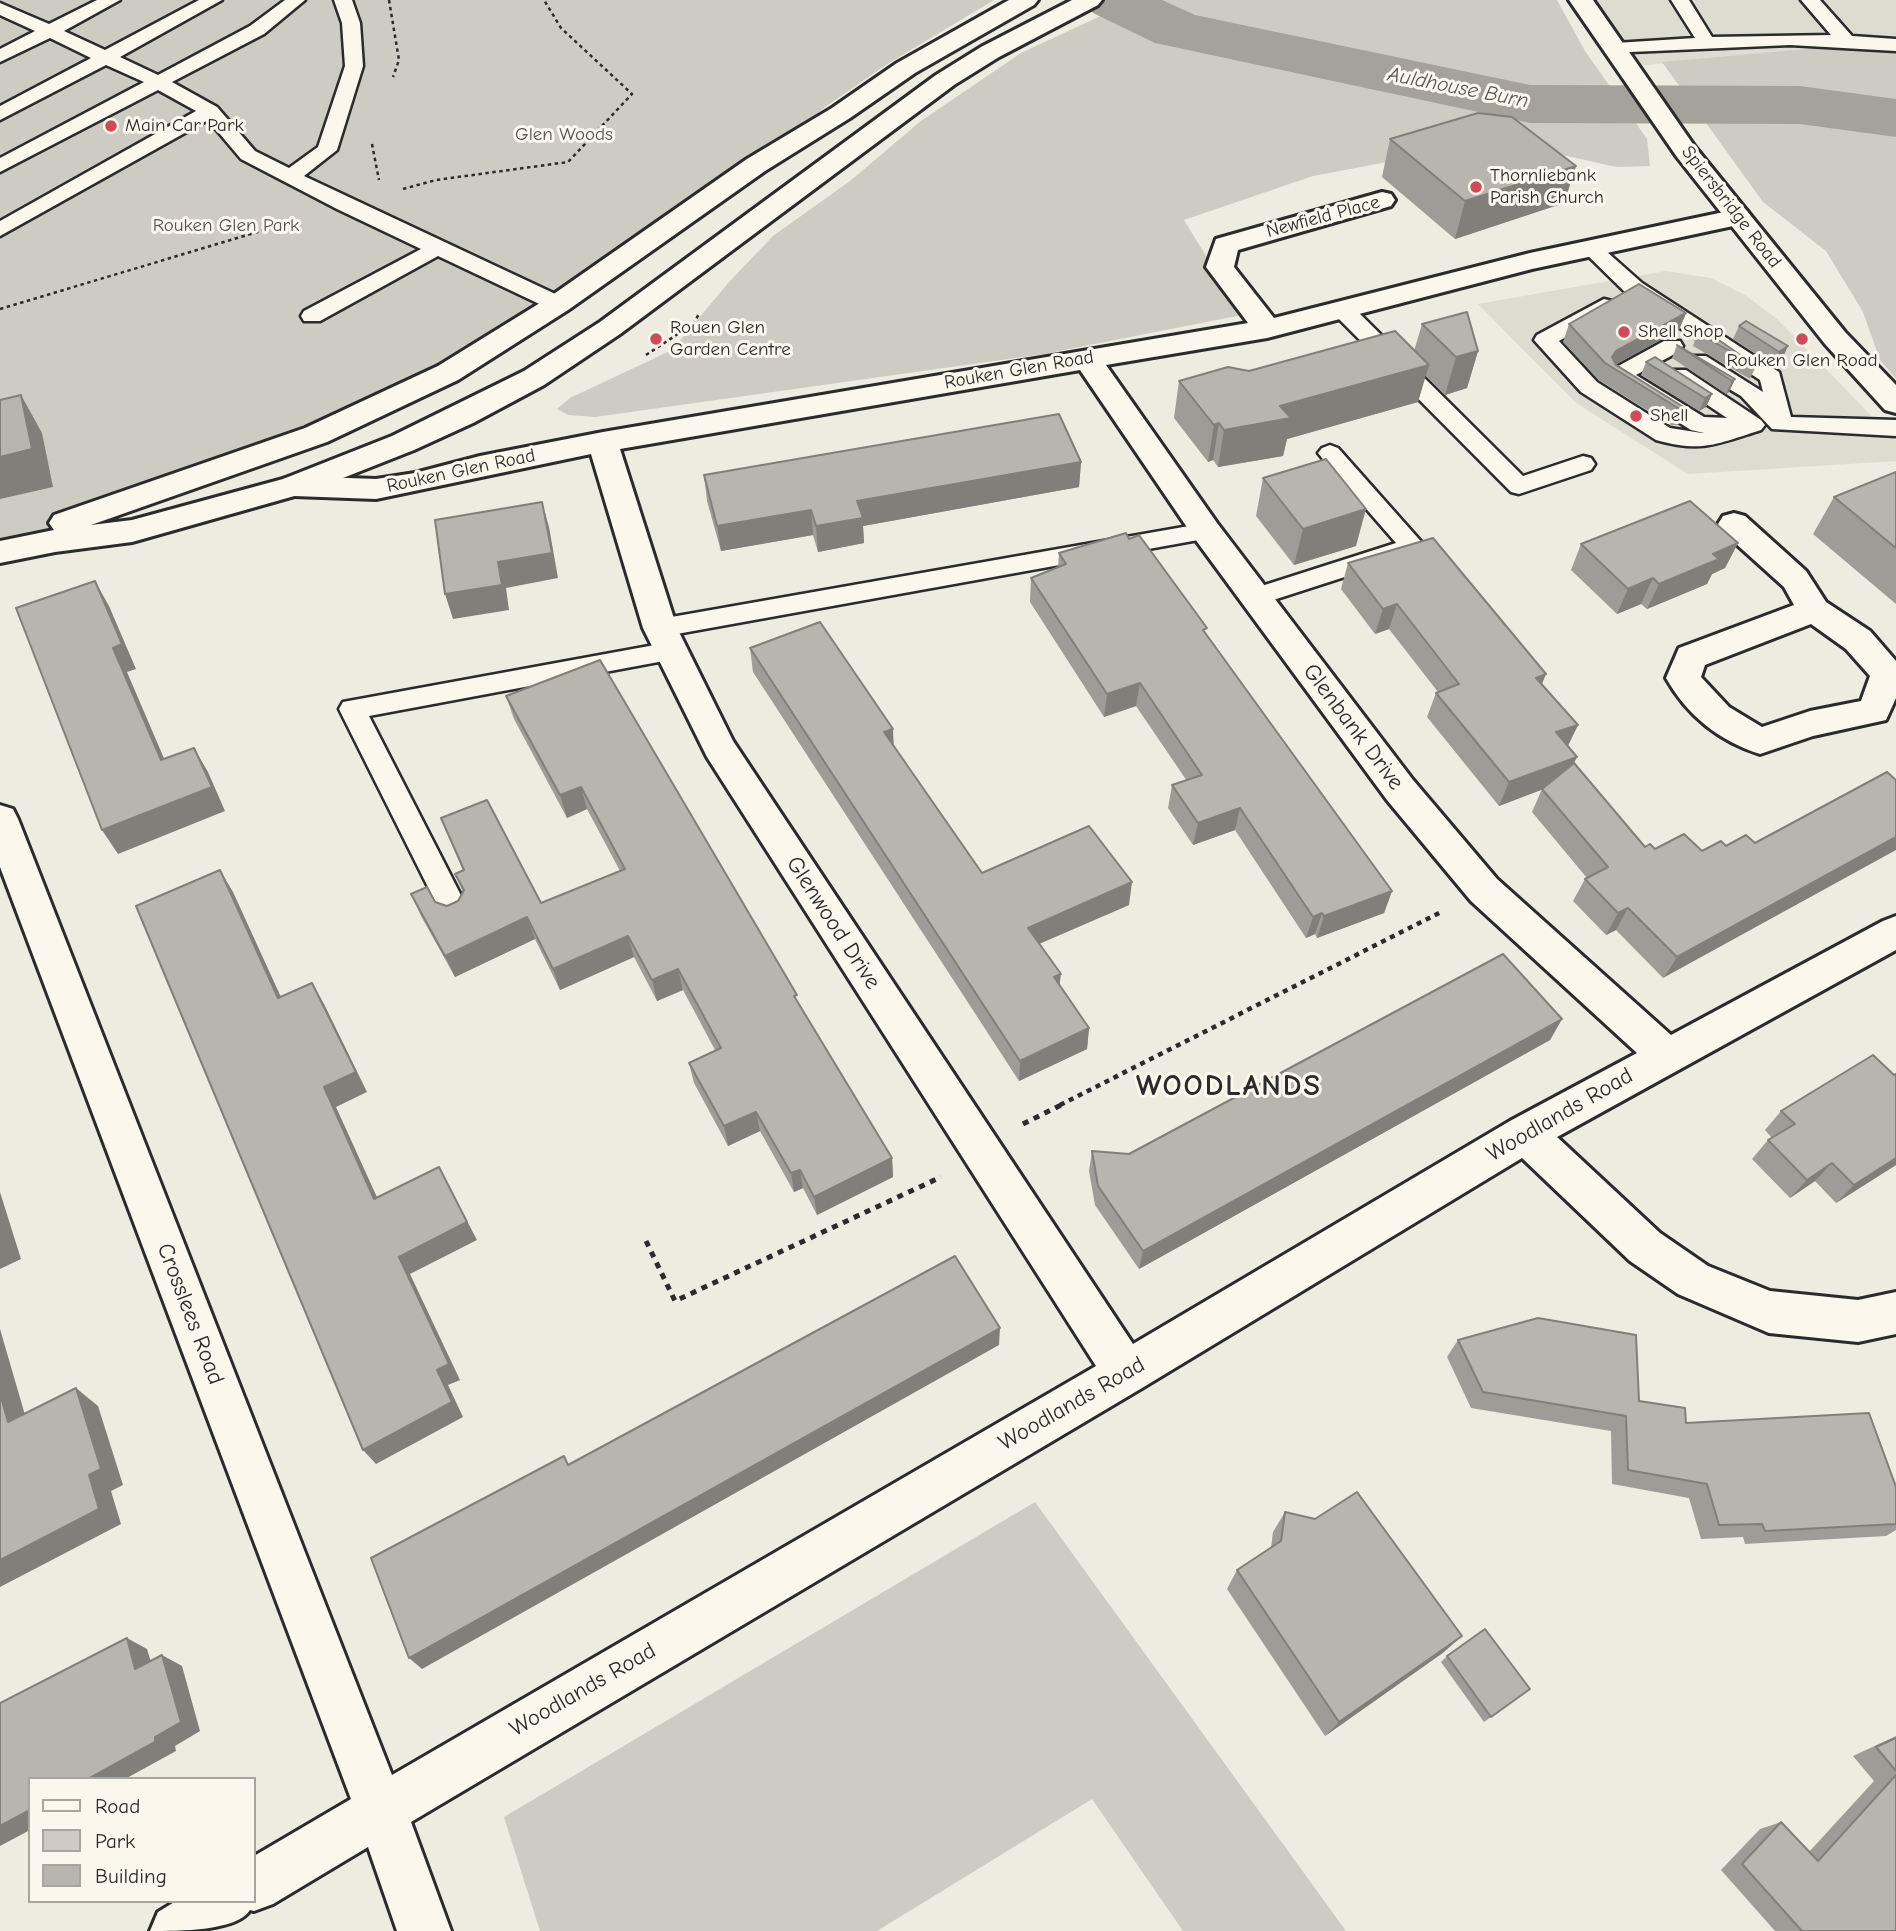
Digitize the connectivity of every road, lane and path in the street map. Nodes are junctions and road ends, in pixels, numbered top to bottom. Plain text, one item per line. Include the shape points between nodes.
1 (14, 0) edge
2 (111, 0) edge
3 (213, 0) edge
4 (296, 0) edge
5 (343, 0) edge
6 (544, 0) edge
7 (1026, 0) edge
8 (1581, 0) edge
9 (1680, 0) edge
10 (1810, 0) edge
11 (1087, 1) edge
12 (0, 7) edge
13 (49, 31) junction
14 (1844, 38) junction
15 (1707, 45) junction
16 (1896, 45) edge
17 (0, 56) edge
18 (106, 58) junction
19 (1621, 58) junction
20 (156, 82) junction
21 (210, 111) junction
22 (0, 114) edge
23 (0, 166) edge
24 (290, 177) junction
25 (1382, 200) dead end
26 (344, 205) junction
27 (1738, 217) junction
28 (0, 230) edge
29 (438, 248) junction
30 (1591, 248) junction
31 (1634, 288) junction
32 (558, 304) junction
33 (0, 309) edge
34 (1343, 310) junction
35 (312, 316) dead end
36 (610, 328) junction
37 (1267, 329) junction
38 (1697, 330) junction
39 (1672, 346) junction
40 (1652, 358) junction
41 (1087, 359) junction
42 (1896, 403) edge
43 (1780, 424) junction
44 (1753, 425) junction
45 (1896, 428) edge
46 (603, 442) junction
47 (1330, 453) dead end
48 (1583, 464) dead end
49 (295, 486) junction
50 (1734, 524) dead end
51 (1206, 531) junction
52 (0, 545) edge
53 (0, 552) edge
54 (1255, 597) junction
55 (1814, 610) junction
56 (665, 639) junction
57 (1885, 722) edge
58 (0, 819) edge
59 (9, 869) edge
60 (1484, 890) junction
61 (455, 913) edge
62 (1896, 932) edge
63 (1666, 1055) junction
64 (1525, 1134) junction
65 (982, 1151) junction
66 (646, 1241) dead end
67 (1896, 1313) edge
68 (1126, 1373) junction
69 (380, 1809) junction
70 (256, 1884) edge
71 (224, 1903) edge
72 (177, 1931) edge
73 (424, 1931) edge

1 - 12 lane
2 - 13 lane
3 - 18 lane
4 - 20 lane via 257,30
5 - 24 lane via 351,23 354,66 327,150
6 - 26 path via 561,28 632,94 568,162 436,180
7 - 32 street via 906,68 756,165
8 - 19 street, Spiersbridge Road
9 - 15 lane
10 - 14 lane
11 - 36 street, Rouken Glen Road via 990,52 910,104
12 - 13 lane
13 - 17 lane
13 - 18 lane
14 - 15 lane
14 - 16 lane
15 - 19 lane
18 - 20 lane
18 - 22 lane
19 - 27 street, Spiersbridge Road
20 - 21 lane
20 - 23 lane
21 - 24 lane via 248,155
21 - 28 lane
24 - 26 lane
25 - 37 street, Newfield Place via 1226,246 1220,267
26 - 29 lane
26 - 33 path
27 - 30 street, Rouken Glen Road
27 - 42 street, Spiersbridge Road via 1835,338
29 - 32 lane
29 - 35 lane
30 - 31 lane
30 - 34 street, Rouken Glen Road
31 - 38 lane
31 - 44 lane via 1545,340 1589,387 1664,435 1703,441
32 - 36 street
32 - 52 street via 449,373 316,435
34 - 37 street, Rouken Glen Road
34 - 48 lane via 1520,486
36 - 49 street, Rouken Glen Road via 534,378 462,415
37 - 41 street, Rouken Glen Road
38 - 39 lane
38 - 43 lane via 1771,377
39 - 40 lane
39 - 43 lane via 1749,391
40 - 44 lane
40 - 44 lane via 1619,375 1699,425
41 - 46 street, Rouken Glen Road
41 - 51 street, Glenbank Drive
43 - 44 lane
43 - 45 lane
46 - 49 street, Rouken Glen Road via 376,489
46 - 56 street, Glenwood Drive
47 - 54 lane via 1413,546
49 - 53 street, Rouken Glen Road via 132,531
50 - 55 street via 1795,579
51 - 54 street, Glenbank Drive
51 - 56 lane
54 - 60 street, Glenbank Drive via 1400,790
55 - 57 street via 1858,640 1888,674
55 - 57 street via 1691,657 1683,678 1722,723 1760,741 1810,724
56 - 61 lane via 352,709
56 - 65 street, Glenwood Drive via 719,748
58 - 59 street, Crosslees Road
59 - 69 street, Crosslees Road
60 - 63 street, Glenbank Drive
60 - 65 path
62 - 63 street, Woodlands Road
63 - 64 street, Woodlands Road
64 - 67 street via 1645,1247 1693,1280 1769,1312 1858,1321
64 - 68 street, Woodlands Road
65 - 66 path via 675,1301
65 - 68 street, Glenwood Drive
68 - 69 street, Woodlands Road
69 - 70 street, Woodlands Road
69 - 73 street, Crosslees Road
71 - 72 street

